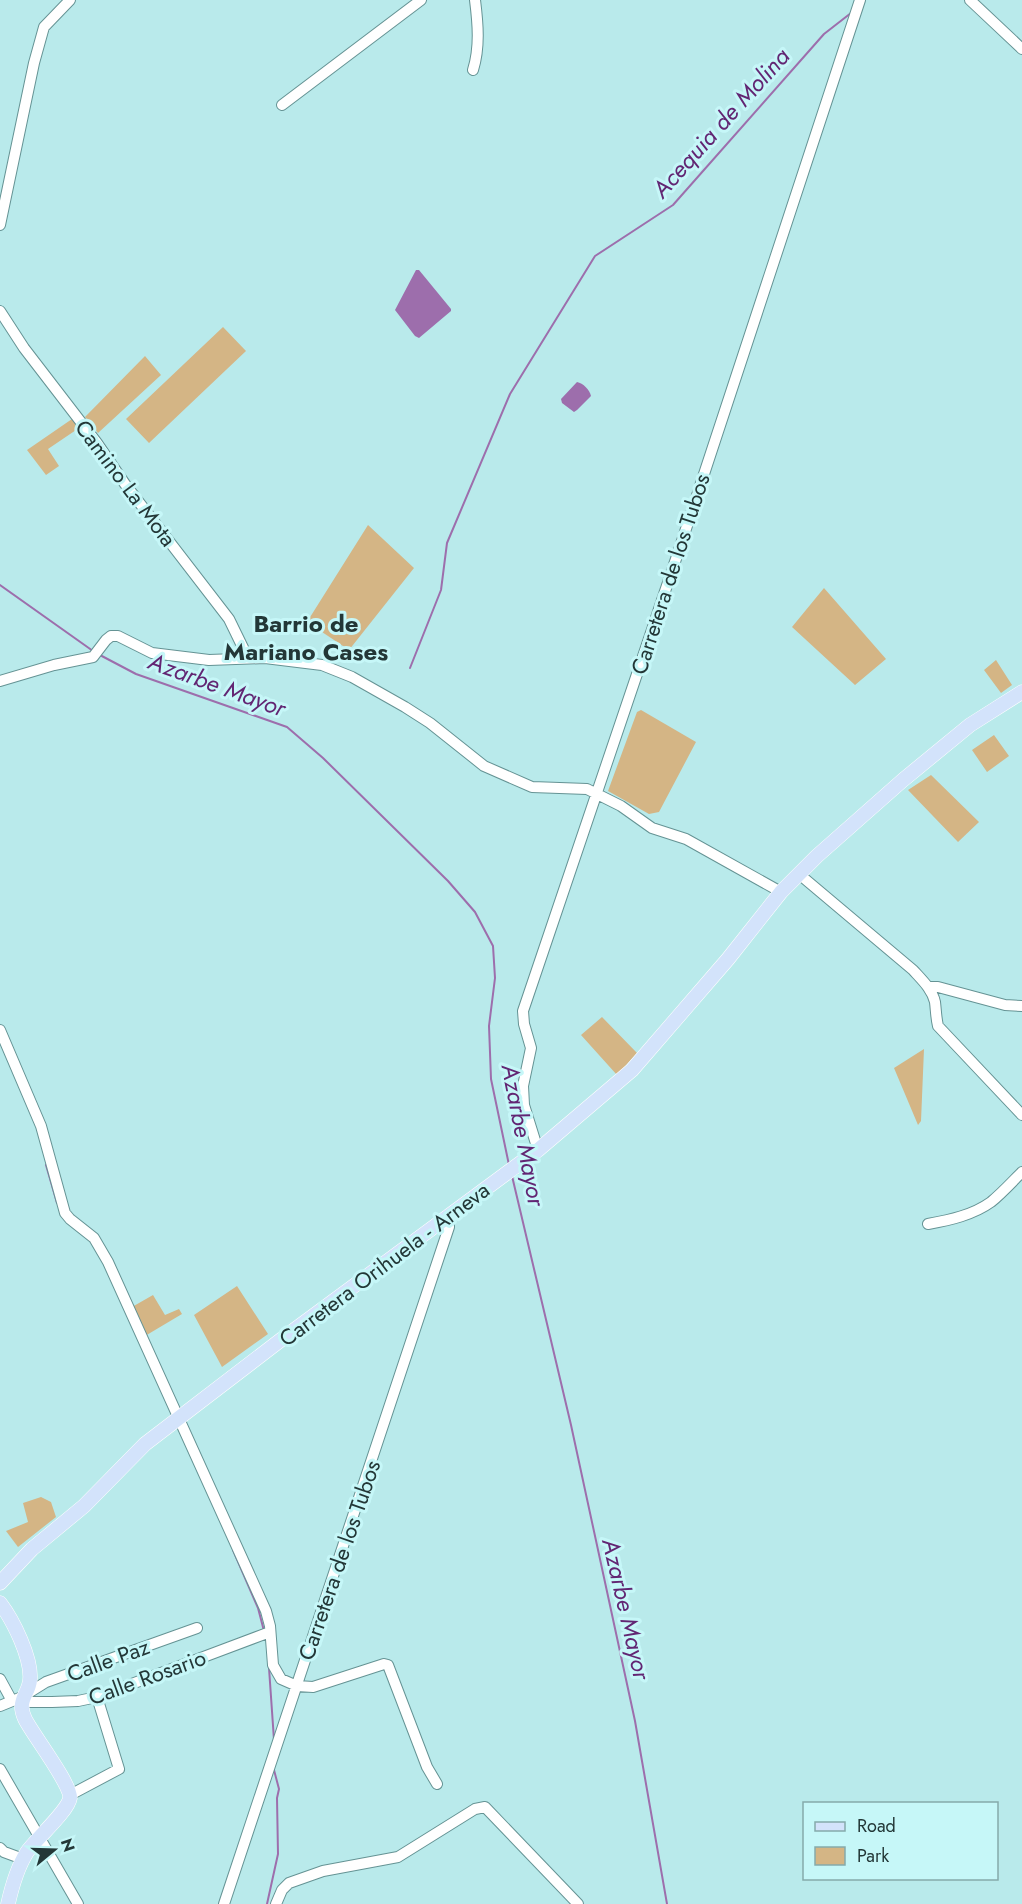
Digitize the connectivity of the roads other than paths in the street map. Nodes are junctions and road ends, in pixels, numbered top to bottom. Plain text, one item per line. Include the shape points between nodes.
1 (70, 0) edge
2 (421, 0) edge
3 (475, 0) edge
4 (860, 0) edge
5 (970, 0) edge
6 (1022, 49) edge
7 (473, 70) dead end
8 (282, 105) dead end
9 (0, 225) edge
10 (0, 311) edge
11 (248, 658) junction
12 (0, 681) edge
13 (1022, 692) edge
14 (597, 794) junction
15 (799, 874) junction
16 (781, 892) junction
17 (928, 987) junction
18 (1022, 1006) edge
19 (0, 1030) edge
20 (1022, 1115) edge
21 (538, 1150) junction
22 (1022, 1172) edge
23 (448, 1215) junction
24 (928, 1224) dead end
25 (177, 1420) junction
26 (0, 1583) edge
27 (0, 1603) edge
28 (197, 1628) dead end
29 (270, 1632) junction
30 (0, 1679) edge
31 (297, 1686) junction
32 (97, 1697) junction
33 (17, 1699) junction
34 (0, 1706) edge
35 (0, 1770) edge
36 (436, 1784) dead end
37 (70, 1795) junction
38 (39, 1838) junction
39 (0, 1848) edge
40 (23, 1859) junction
41 (0, 1901) edge
42 (7, 1904) edge
43 (78, 1904) edge
44 (224, 1904) edge
45 (276, 1904) edge
46 (578, 1904) edge

1 - 9 street via 44,27
2 - 8 street
3 - 7 street via 478,53
4 - 14 street, Carretera de los Tubos
5 - 6 street
10 - 11 street, Camino La Mota via 229,619
11 - 12 street via 209,660 152,653 111,636 93,657
11 - 14 street via 309,662 339,671 413,712 484,766 532,787 587,789
13 - 15 main road, Carretera Orihuela - Arneva via 970,725
14 - 16 street via 652,828 686,839
14 - 21 street, Carretera de los Tubos via 523,1011 531,1048 523,1086 525,1105
15 - 16 main road, Carretera Orihuela - Arneva
15 - 17 street
16 - 21 main road, Carretera Orihuela - Arneva via 632,1070
17 - 18 street
17 - 20 street via 938,1026
19 - 25 street via 41,1126 65,1214 94,1238 108,1262
21 - 23 main road, Carretera Orihuela - Arneva
22 - 24 street via 991,1202 947,1221
23 - 25 main road, Carretera Orihuela - Arneva
23 - 31 street, Carretera de los Tubos via 446,1238
25 - 26 main road, Carretera Orihuela - Arneva via 145,1444
25 - 29 street via 266,1611
27 - 33 main road via 17,1632 30,1672 28,1688
28 - 33 street, Calle Paz via 46,1682
29 - 31 street via 275,1671
29 - 32 street, Calle Rosario
30 - 33 street
31 - 36 street via 313,1687 388,1665
31 - 44 street, Carretera de los Tubos
32 - 33 street, Calle Rosario via 52,1702
32 - 37 street via 119,1769
33 - 34 street, Calle Paz
33 - 37 main road via 24,1718
35 - 38 street
37 - 38 main road via 63,1811
38 - 40 main road
38 - 43 street
39 - 40 street
40 - 42 main road
41 - 42 street
45 - 46 street via 290,1883 323,1871 398,1857 475,1809 485,1807

